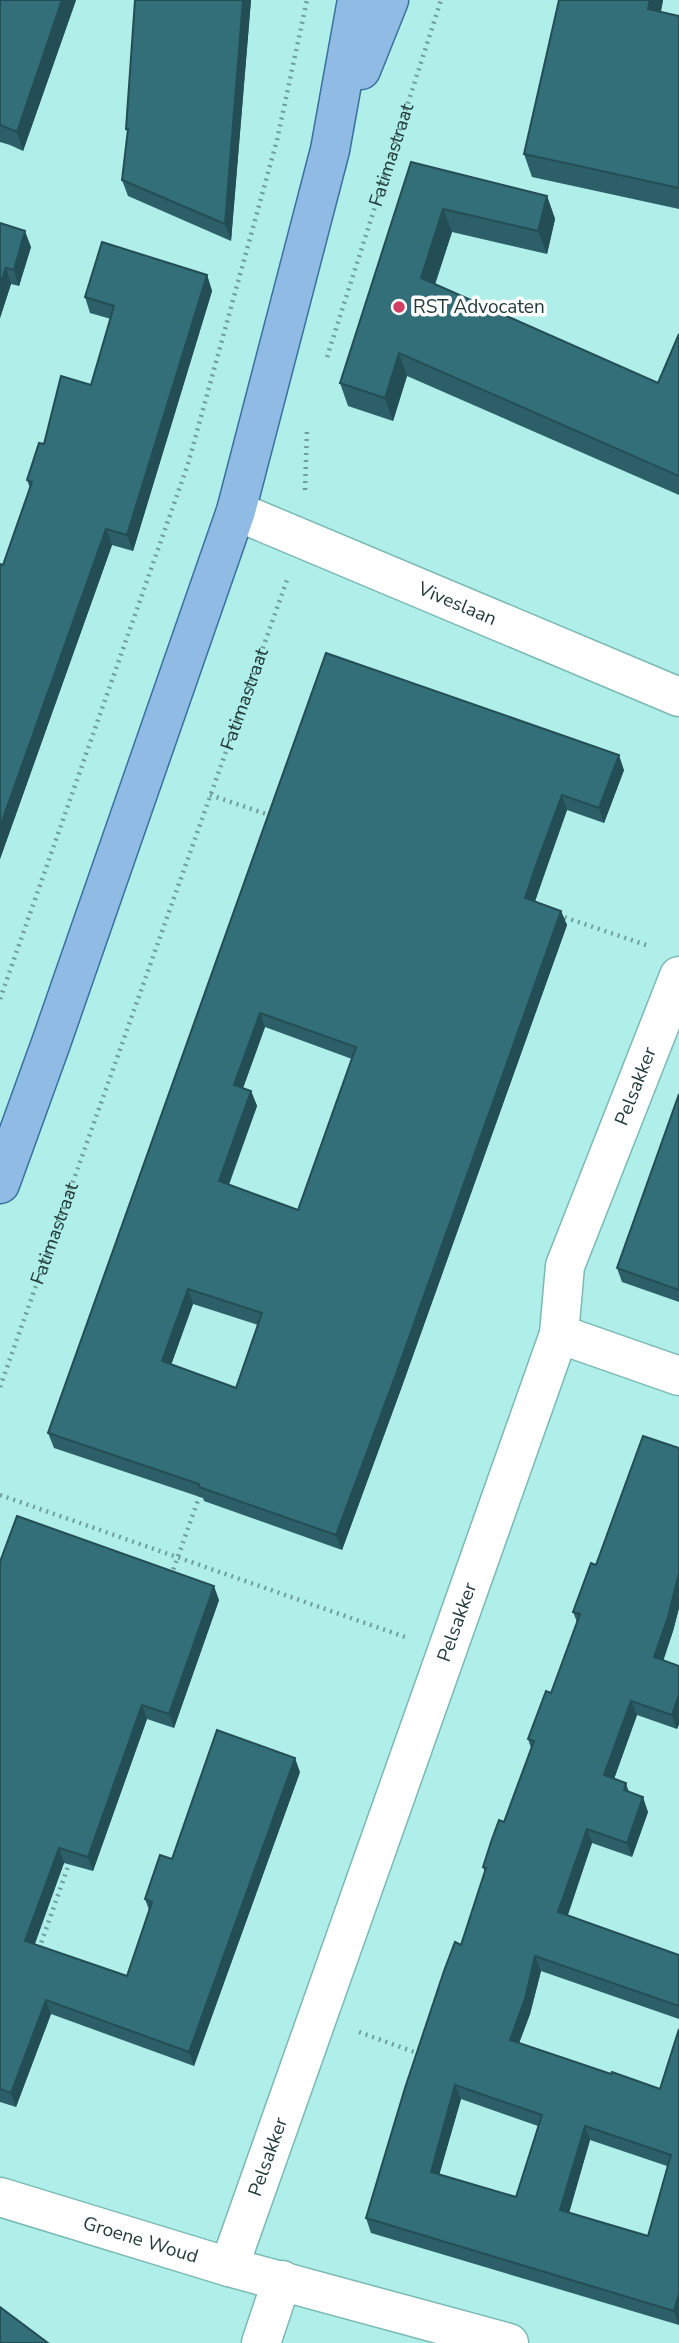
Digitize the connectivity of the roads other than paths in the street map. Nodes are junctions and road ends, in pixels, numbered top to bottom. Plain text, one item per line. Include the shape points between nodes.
1 (358, 0) edge
2 (389, 0) edge
3 (330, 150) junction
4 (236, 511) junction
5 (679, 697) edge
6 (679, 976) edge
7 (0, 1184) edge
8 (559, 1334) junction
9 (679, 1376) edge
10 (0, 2197) edge
11 (229, 2267) junction
12 (282, 2280) junction
13 (261, 2343) edge
14 (509, 2343) edge

1 - 3 main road
2 - 3 main road
3 - 4 main road
4 - 5 street, Viveslaan
4 - 7 main road
6 - 8 street, Pelsakker via 565,1266
8 - 9 street
8 - 11 street, Pelsakker
10 - 11 street, Groene Woud
11 - 12 street, Groene Woud
12 - 13 street
12 - 14 street, Groene Woud

